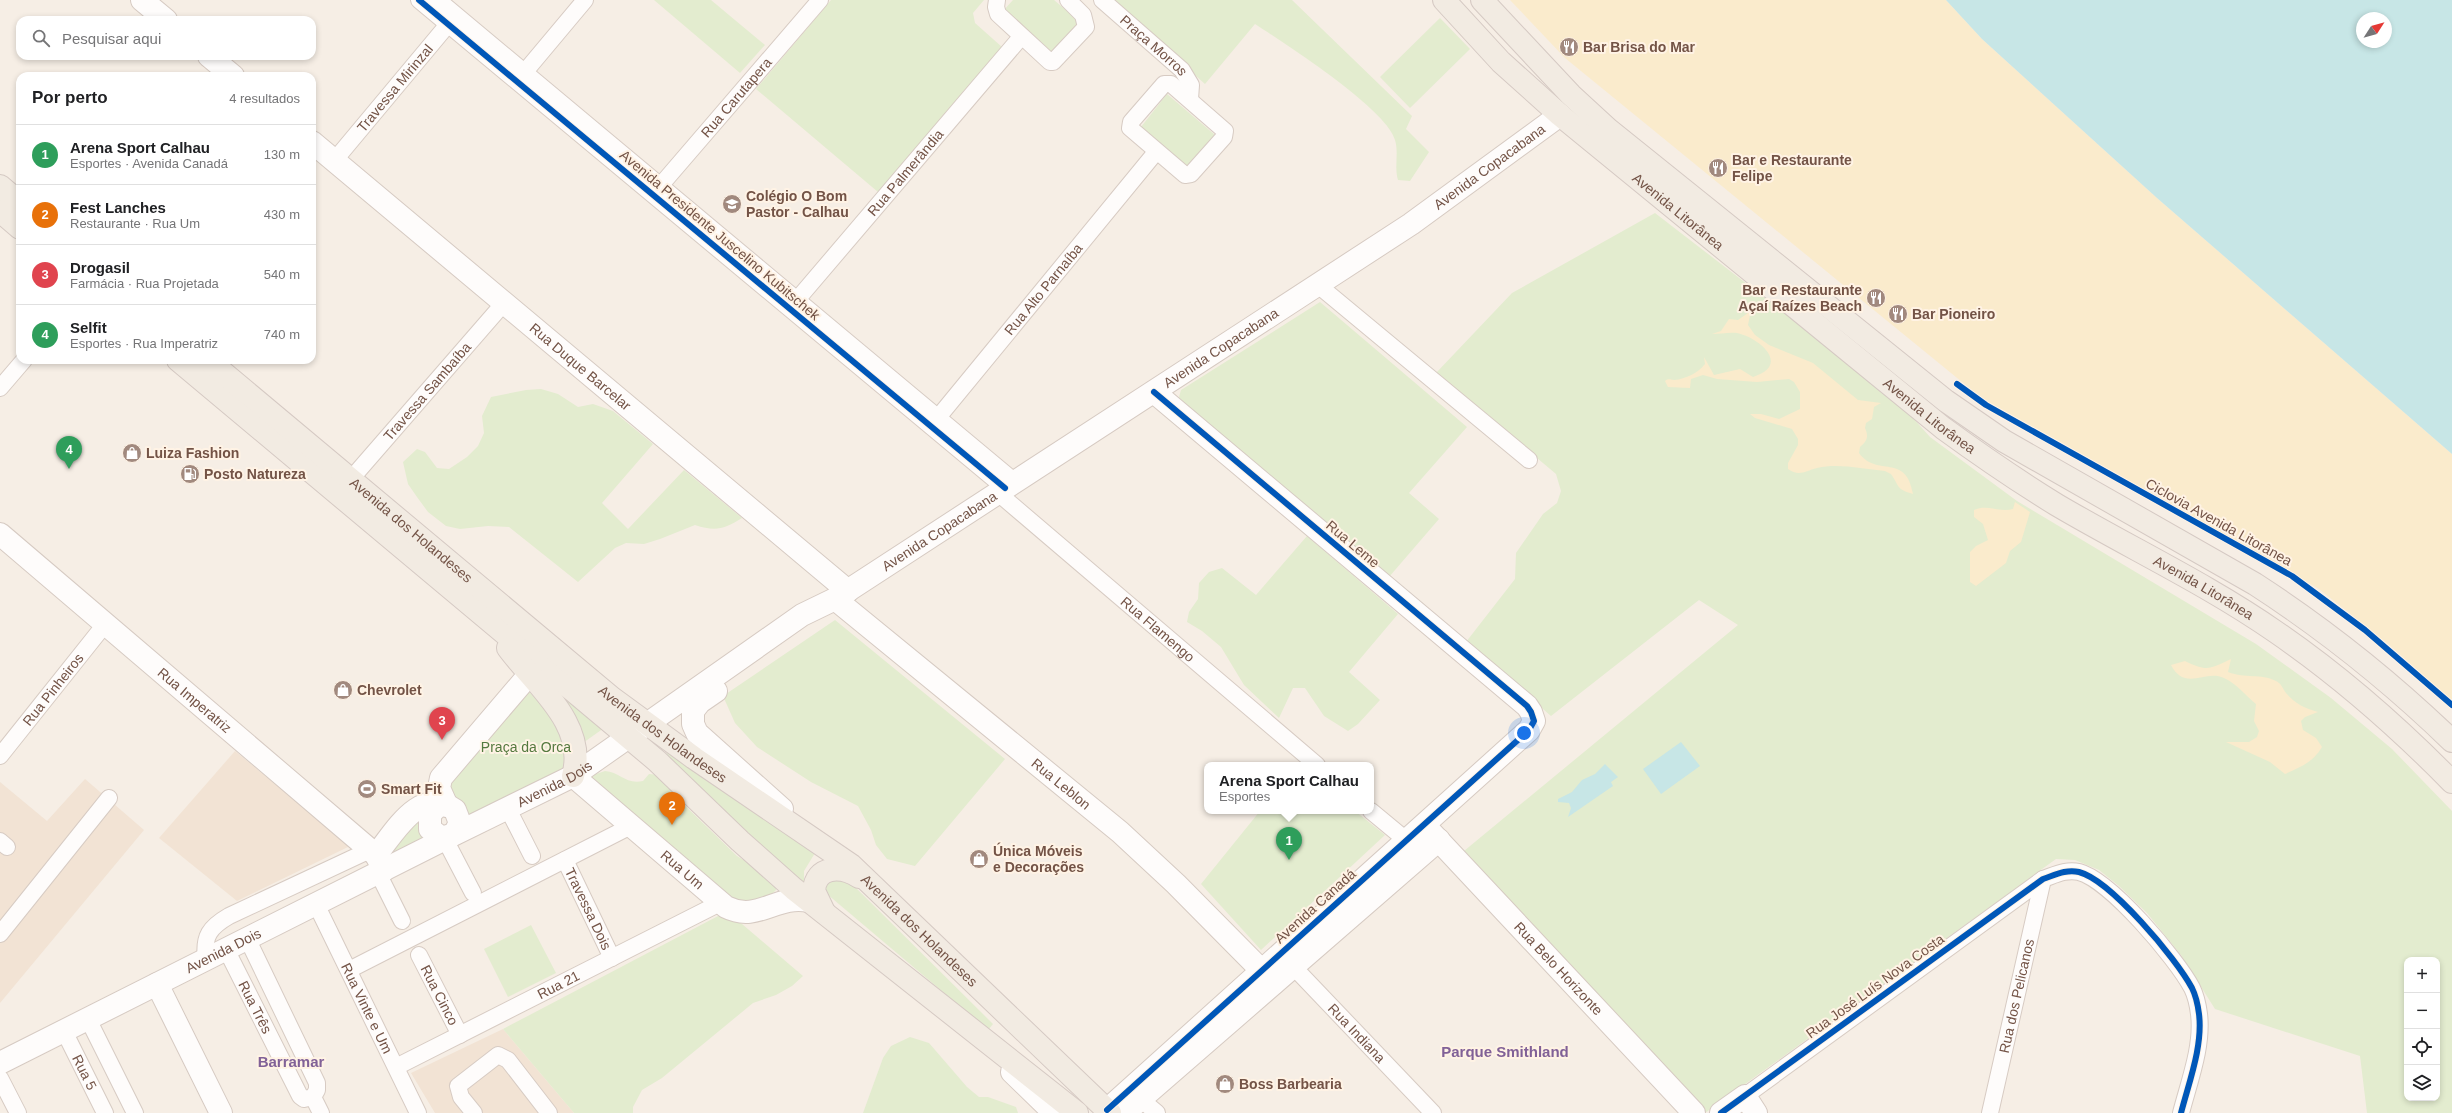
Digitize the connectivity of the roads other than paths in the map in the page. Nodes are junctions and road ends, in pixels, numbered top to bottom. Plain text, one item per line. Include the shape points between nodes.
1 (142, 0) edge
2 (419, 0) edge
3 (438, 0) edge
4 (585, 0) edge
5 (820, 0) edge
6 (997, 0) edge
7 (1069, 0) edge
8 (1102, 0) edge
9 (1444, 0) edge
10 (1471, 0) edge
11 (1482, 0) edge
12 (161, 16) edge
13 (452, 19) junction
14 (1503, 23) junction
15 (1021, 37) junction
16 (214, 60) edge
17 (227, 72) edge
18 (520, 76) junction
19 (1190, 99) junction
20 (1560, 115) junction
21 (316, 145) edge
22 (1156, 152) junction
23 (334, 161) junction
24 (0, 186) edge
25 (657, 190) junction
26 (16, 199) edge
27 (0, 211) edge
28 (16, 225) edge
29 (1318, 285) junction
30 (504, 303) junction
31 (794, 304) junction
32 (21, 364) edge
33 (183, 364) edge
34 (213, 364) edge
35 (0, 388) edge
36 (1894, 388) junction
37 (1154, 392) junction
38 (1946, 401) junction
39 (935, 422) junction
40 (1968, 446) junction
41 (2025, 453) junction
42 (1529, 460) dead end
43 (351, 479) junction
44 (1006, 488) junction
45 (0, 534) edge
46 (842, 595) junction
47 (106, 623) junction
48 (542, 639) junction
49 (534, 669) junction
50 (1534, 717) joint
51 (646, 724) junction
52 (628, 737) junction
53 (2452, 741) edge
54 (0, 756) edge
55 (657, 761) junction
56 (1314, 762) edge
57 (573, 776) junction
58 (2452, 782) edge
59 (109, 798) dead end
60 (508, 809) junction
61 (1374, 813) edge
62 (454, 821) junction
63 (1424, 824) junction
64 (631, 826) junction
65 (818, 840) junction
66 (1406, 840) junction
67 (1439, 840) junction
68 (532, 856) dead end
69 (565, 860) junction
70 (377, 862) junction
71 (2043, 879) junction
72 (871, 884) junction
73 (473, 893) dead end
74 (809, 901) junction
75 (720, 903) junction
76 (316, 904) junction
77 (830, 919) junction
78 (402, 921) dead end
79 (0, 934) edge
80 (247, 938) junction
81 (226, 949) junction
82 (419, 955) dead end
83 (612, 958) junction
84 (206, 959) junction
85 (1286, 960) junction
86 (348, 970) junction
87 (1268, 976) junction
88 (157, 984) junction
89 (88, 1019) junction
90 (64, 1031) junction
91 (973, 1033) junction
92 (460, 1035) junction
93 (0, 1063) edge
94 (396, 1067) junction
95 (0, 1078) edge
96 (313, 1097) junction
97 (1750, 1104) edge
98 (1122, 1105) edge
99 (18, 1113) edge
100 (105, 1113) edge
101 (135, 1113) edge
102 (221, 1113) edge
103 (320, 1113) edge
104 (418, 1113) edge
105 (474, 1113) edge
106 (549, 1113) edge
107 (1051, 1113) edge
108 (1077, 1113) edge
109 (1157, 1113) edge
110 (1433, 1113) edge
111 (1694, 1113) edge
112 (1721, 1113) edge
113 (1990, 1113) edge
114 (2181, 1113) edge

1 - 12 street
2 - 13 street, Avenida Presidente Juscelino Kubitschek
3 - 13 street, Avenida Presidente Juscelino Kubitschek
4 - 18 street
5 - 25 street, Rua Carutapera
6 - 15 street via 998,14
7 - 15 street via 1084,15 1086,27 1058,59 1050,62
8 - 19 street, Praça Morros via 1182,70 1190,85
9 - 20 main road, Avenida Litorânea via 1501,62
10 - 14 main road via 1487,16
11 - 14 main road, Avenida Litorânea
13 - 18 street, Avenida Presidente Juscelino Kubitschek
13 - 23 street, Travessa Mirinzal
14 - 38 main road, Avenida Litorânea via 1571,95 1608,129
15 - 31 street, Rua Palmerândia
16 - 17 street
18 - 25 street, Avenida Presidente Juscelino Kubitschek
19 - 22 street via 1171,84 1164,84 1131,122 1131,131
19 - 22 street via 1223,128 1224,138 1189,175 1185,175
20 - 29 street, Avenida Copacabana via 1410,224
20 - 36 main road, Avenida Litorânea
21 - 23 street, Rua Duque Barcelar
22 - 39 street, Rua Alto Parnaíba
23 - 30 street, Rua Duque Barcelar
24 - 26 main road
25 - 31 street, Avenida Presidente Juscelino Kubitschek
27 - 28 main road
29 - 37 street, Avenida Copacabana
29 - 42 street
30 - 43 street, Travessa Sambaíba
30 - 46 street, Rua Duque Barcelar
31 - 39 street, Avenida Presidente Juscelino Kubitschek
32 - 35 street
33 - 49 main road, Avenida dos Holandeses via 488,620
34 - 43 main road, Avenida dos Holandeses
36 - 38 main road via 1911,395 1936,414 1947,411
36 - 40 main road, Avenida Litorânea
37 - 44 street, Avenida Copacabana
37 - 50 street, Rua Leme via 1527,706
38 - 41 main road, Avenida Litorânea
39 - 44 street, Avenida Presidente Juscelino Kubitschek
40 - 41 main road via 1968,437 1976,431 2008,450
40 - 58 main road, Avenida Litorânea via 2058,505 2275,631 2356,693
41 - 53 main road, Avenida Litorânea via 2255,584 2288,606 2380,674
43 - 48 main road, Avenida dos Holandeses
44 - 46 street, Avenida Copacabana
44 - 56 street, Rua Flamengo
45 - 47 street, Rua Imperatriz
46 - 51 street, Avenida Copacabana via 802,614
46 - 65 street, Avenida Copacabana via 810,625 700,702 695,707 692,717 695,729 705,742
46 - 87 street, Rua Leblon via 1120,832
47 - 54 street, Rua Pinheiros
47 - 70 street, Rua Imperatriz
48 - 49 street
48 - 51 main road, Avenida dos Holandeses
49 - 52 main road, Avenida dos Holandeses
49 - 57 main road via 568,725 576,757
49 - 62 street via 441,778 439,788
50 - 63 street, Avenida Canadá via 1529,730
51 - 52 street, Avenida Copacabana
51 - 55 main road via 649,746
51 - 65 main road, Avenida dos Holandeses via 754,800
52 - 55 main road, Avenida dos Holandeses
52 - 57 street, Avenida Dois
55 - 74 main road, Avenida dos Holandeses via 756,856
57 - 60 street, Avenida Dois
57 - 64 street, Rua Um
59 - 79 street
60 - 62 street, Avenida Dois
60 - 68 street
61 - 66 street
62 - 70 street, Avenida Dois
62 - 70 street via 430,802 416,808
62 - 73 street via 449,847
63 - 66 street, Avenida Canadá
63 - 67 street, Rua Belo Horizonte
64 - 69 street
64 - 75 street, Rua Um
65 - 72 main road, Avenida dos Holandeses
66 - 85 street, Avenida Canadá
67 - 85 street, Avenida Canadá
67 - 111 street, Rua Belo Horizonte
69 - 83 street, Travessa Dois
69 - 86 street
70 - 76 street, Avenida Dois
70 - 78 street
70 - 84 street via 229,916 214,924 205,941
71 - 97 street, Rua José Luís Nova Costa
71 - 113 street, Rua dos Pelicanos
71 - 114 street, Rua José Luís Nova Costa via 2062,872 2077,871 2094,878 2119,897 2192,988 2200,1015 2199,1029
72 - 77 main road via 844,870 832,869 823,873 816,880 814,891 819,904
72 - 98 main road, Avenida dos Holandeses
74 - 75 street, Rua Um via 790,900 748,913 733,911
74 - 77 main road, Avenida dos Holandeses
75 - 83 street, Rua 21
76 - 80 street, Avenida Dois
76 - 86 street, Rua Vinte e Um
77 - 91 main road, Avenida dos Holandeses
80 - 81 street, Avenida Dois
80 - 96 street, Rua Três via 317,1083
81 - 84 street, Avenida Dois
81 - 96 street, Rua Três via 300,1096 304,1099
82 - 92 street, Rua Cinco
83 - 92 street, Rua 21
84 - 88 street, Avenida Dois
85 - 87 street, Avenida Canadá
85 - 110 street, Rua Indiana
86 - 94 street, Rua Vinte e Um
87 - 98 street, Avenida Canadá
88 - 89 street, Avenida Dois
88 - 102 street
89 - 90 street, Avenida Dois
89 - 101 street
90 - 93 street, Avenida Dois
90 - 100 street, Rua 5
91 - 107 street via 1047,1106
91 - 108 main road, Avenida dos Holandeses
92 - 94 street, Rua 21
94 - 104 street, Rua Vinte e Um
95 - 99 street
96 - 103 street, Rua Três
97 - 112 street, Rua José Luís Nova Costa
98 - 109 street
105 - 106 street via 461,1097 458,1086 498,1055 508,1060

